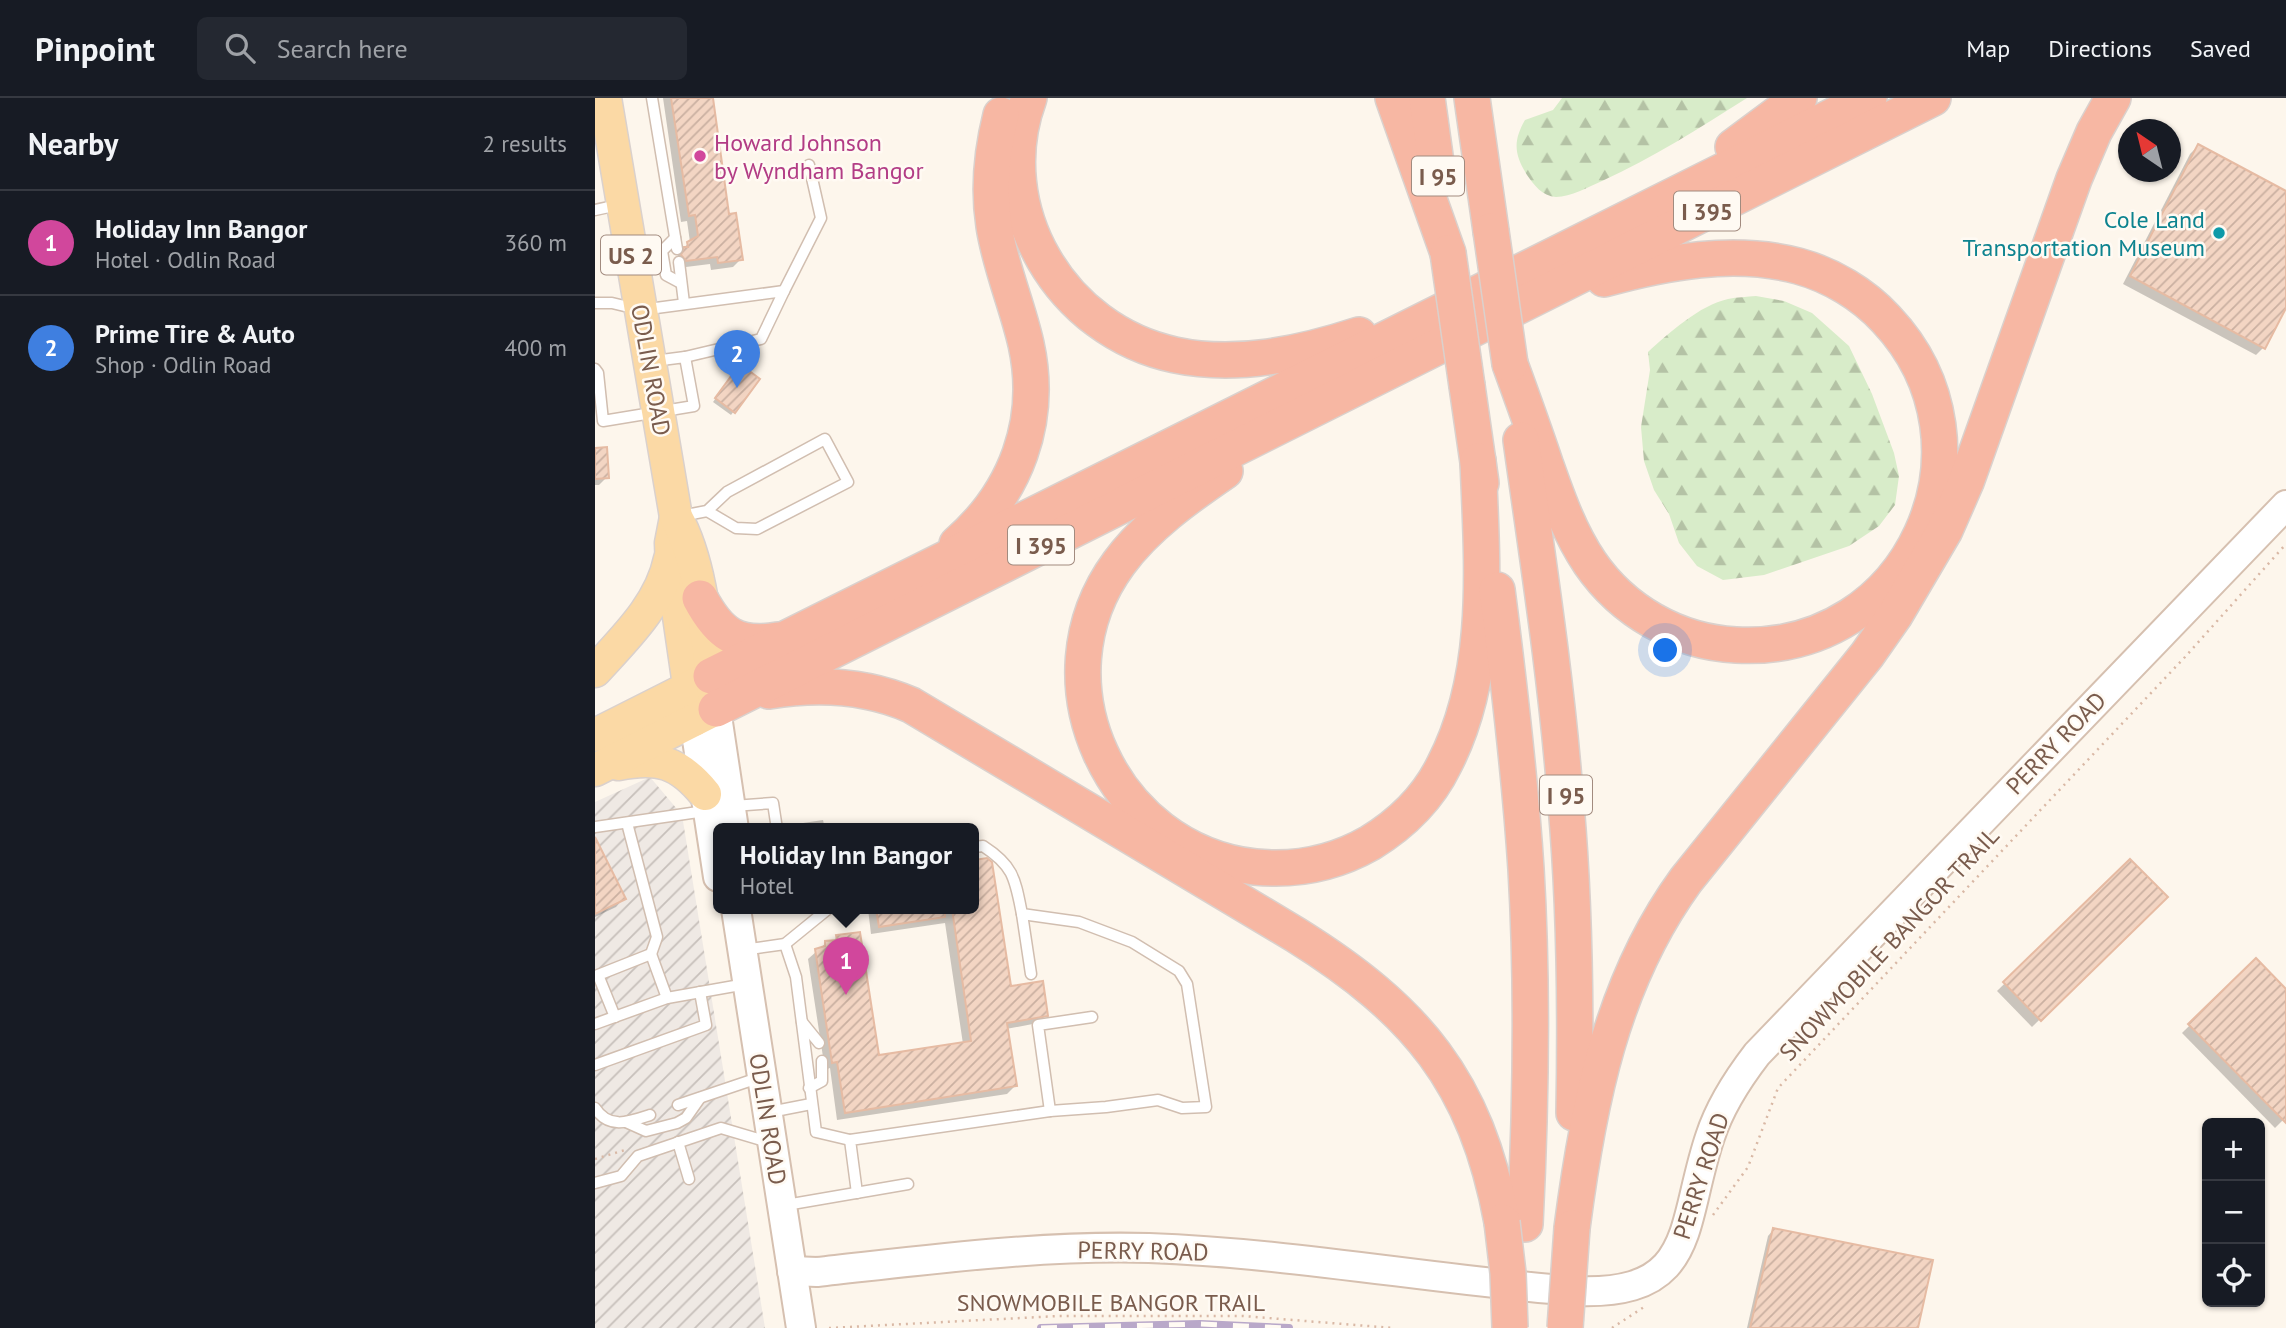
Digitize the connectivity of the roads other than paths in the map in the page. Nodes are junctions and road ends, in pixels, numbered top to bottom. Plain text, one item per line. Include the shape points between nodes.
1 (605, 98) edge
2 (652, 98) edge
3 (1006, 98) edge
4 (1029, 98) edge
5 (1393, 98) edge
6 (1427, 98) edge
7 (1474, 98) edge
8 (1799, 98) edge
9 (1869, 98) edge
10 (1933, 98) edge
11 (2113, 98) edge
12 (809, 165) dead end
13 (609, 207) edge
14 (1594, 235) junction
15 (1448, 253) junction
16 (678, 262) dead end
17 (681, 283) junction
18 (783, 291) junction
19 (595, 303) edge
20 (684, 303) junction
21 (1480, 309) junction
22 (641, 310) junction
23 (685, 356) junction
24 (649, 361) junction
25 (1510, 365) junction
26 (595, 369) edge
27 (1367, 381) junction
28 (658, 412) junction
29 (1478, 461) junction
30 (2286, 505) edge
31 (707, 511) junction
32 (676, 517) junction
33 (671, 555) junction
34 (917, 574) junction
35 (700, 598) junction
36 (789, 638) junction
37 (595, 671) edge
38 (710, 697) junction
39 (595, 735) edge
40 (596, 770) edge
41 (719, 810) edge
42 (627, 823) junction
43 (776, 823) edge
44 (595, 827) edge
45 (979, 846) edge
46 (737, 914) edge
47 (822, 914) edge
48 (1022, 914) junction
49 (785, 944) junction
50 (742, 950) junction
51 (651, 954) junction
52 (1031, 974) dead end
53 (747, 984) junction
54 (700, 992) junction
55 (667, 998) junction
56 (615, 1017) junction
57 (1092, 1017) dead end
58 (801, 1020) junction
59 (595, 1024) edge
60 (820, 1043) dead end
61 (822, 1061) dead end
62 (595, 1065) edge
63 (762, 1076) junction
64 (809, 1088) junction
65 (700, 1098) junction
66 (811, 1104) junction
67 (678, 1105) dead end
68 (595, 1108) edge
69 (1051, 1111) junction
70 (768, 1113) junction
71 (650, 1115) dead end
72 (625, 1122) junction
73 (851, 1140) junction
74 (678, 1142) junction
75 (772, 1143) junction
76 (689, 1179) dead end
77 (595, 1183) edge
78 (908, 1184) dead end
79 (857, 1193) junction
80 (782, 1205) junction
81 (1514, 1223) junction
82 (1572, 1228) junction
83 (792, 1271) junction
84 (801, 1328) edge
85 (1510, 1328) edge
86 (1516, 1328) edge
87 (1565, 1328) edge

1 - 13 main road, ODLIN ROAD / US 2
2 - 17 lane via 676,243 662,251 666,275
3 - 34 highway via 995,144 991,199 999,252 1028,356 1031,417 1021,456 1000,497 972,531
4 - 21 highway via 1017,166 1021,204 1032,239 1051,273 1076,302 1105,326 1140,345 1199,359 1243,359 1287,354
5 - 15 highway
6 - 15 highway, I 95
7 - 25 highway, I 95, bridge
8 - 14 highway via 1716,159
9 - 14 highway, I 395
10 - 21 highway, I 395
11 - 82 highway via 2078,167 1966,482 1920,576 1867,654 1686,880 1641,956 1603,1055
12 - 18 lane via 821,218
13 - 22 main road, ODLIN ROAD / US 2
14 - 21 highway, I 395
15 - 29 highway, I 95, bridge
16 - 17 lane
17 - 20 lane
18 - 20 lane
18 - 23 lane via 761,338
19 - 22 lane
20 - 22 lane
21 - 25 highway via 1672,263 1710,259 1766,260 1826,276 1881,313 1912,351 1926,379 1940,443 1931,513 1915,549 1893,578 1866,604 1833,625 1798,639 1764,645 1713,643 1681,633 1621,598 1583,553
21 - 27 highway, I 395
21 - 34 highway, I 395
22 - 24 main road, ODLIN ROAD / US 2
23 - 24 lane
23 - 28 lane via 694,406
24 - 28 main road, ODLIN ROAD / US 2
25 - 82 highway, I 95 via 1546,621 1571,864
26 - 28 lane via 603,421
27 - 29 highway via 1182,502 1131,548 1099,595 1084,651 1083,687 1089,720 1115,780 1163,831 1219,860 1263,868 1295,867 1338,858 1365,846 1392,828 1422,798 1449,755 1473,678 1481,595
27 - 38 highway, I 395
28 - 32 main road, ODLIN ROAD / US 2
29 - 81 highway, I 95 via 1510,693 1526,870 1531,1047
30 - 83 street, PERRY ROAD via 1757,1054 1714,1124 1678,1250 1646,1283 1611,1292 1575,1291 1147,1248 1004,1253
31 - 31 lane via 727,492 825,439 848,482 757,529 736,528
31 - 32 lane
32 - 33 main road, ODLIN ROAD / US 2
32 - 35 main road, ODLIN ROAD / US 2 via 692,552
33 - 37 main road, US 2 via 650,607
33 - 38 main road, ODLIN ROAD
34 - 36 highway, I 395
35 - 36 highway via 716,624 733,637 753,643
35 - 38 main road, ODLIN ROAD / US 2
36 - 38 highway, I 395
38 - 39 main road
38 - 40 main road
38 - 41 street, ODLIN ROAD
38 - 81 highway via 831,686 872,691 911,705 1351,970 1409,1022 1452,1079
40 - 41 main road via 631,761 664,762 689,776
41 - 42 lane
41 - 43 lane via 773,803
42 - 44 lane
42 - 51 lane via 657,937
45 - 48 lane via 996,854 1014,874
46 - 50 street, ODLIN ROAD
47 - 49 lane
48 - 52 lane
48 - 69 lane via 1079,922 1132,942 1179,971 1187,984 1206,1107 1182,1108 1158,1100
49 - 50 lane
49 - 58 lane via 796,977
50 - 53 street, ODLIN ROAD
51 - 55 lane
51 - 56 lane via 598,975
53 - 54 lane
53 - 63 street, ODLIN ROAD
54 - 55 lane
54 - 62 lane via 706,1025
55 - 56 lane
56 - 59 lane
57 - 69 lane via 1038,1025
58 - 60 lane
58 - 64 lane
61 - 64 lane via 822,1081
63 - 65 lane
63 - 70 street, ODLIN ROAD
64 - 66 lane
65 - 67 lane
65 - 72 lane via 677,1123 646,1131
66 - 70 lane
66 - 73 lane via 816,1132
68 - 72 lane via 608,1122
69 - 73 lane
70 - 75 street, ODLIN ROAD
71 - 72 lane
73 - 79 lane
74 - 75 lane via 721,1128
74 - 76 lane
74 - 77 lane via 638,1156 621,1176
75 - 80 street, ODLIN ROAD
78 - 79 lane
79 - 80 lane
80 - 83 street, ODLIN ROAD
81 - 85 highway, bridge via 1508,1273
81 - 86 highway, I 95
82 - 87 highway, I 95, bridge
83 - 84 street, ODLIN ROAD

